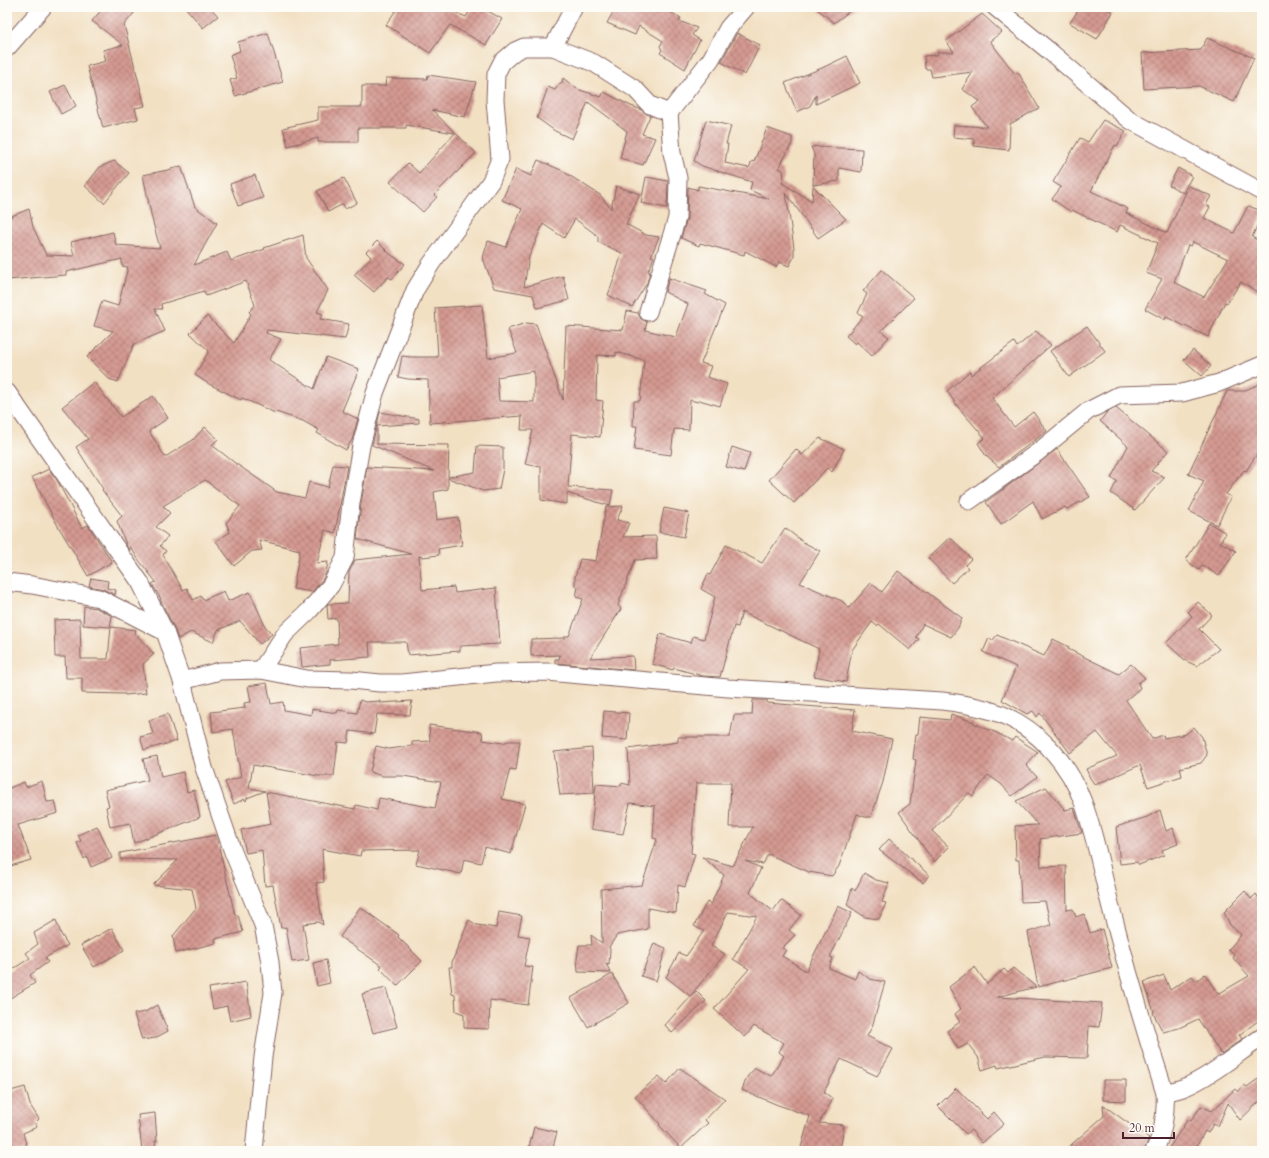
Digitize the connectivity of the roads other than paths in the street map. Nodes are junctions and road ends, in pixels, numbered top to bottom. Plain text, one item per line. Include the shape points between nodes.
1 (43, 7) edge
2 (574, 7) edge
3 (746, 7) edge
4 (995, 7) edge
5 (553, 47) junction
6 (7, 48) edge
7 (669, 113) junction
8 (1262, 192) edge
9 (648, 312) dead end
10 (1262, 365) edge
11 (7, 392) edge
12 (969, 501) dead end
13 (7, 582) edge
14 (165, 632) junction
15 (261, 670) junction
16 (182, 681) junction
17 (1262, 1037) edge
18 (1165, 1093) junction
19 (254, 1151) edge
20 (1154, 1151) edge

1 - 6 street
2 - 5 street
3 - 7 street via 728,28 711,59
4 - 8 street via 1130,120
5 - 7 street via 594,63 634,89 650,105
5 - 15 street via 524,47 515,51 502,62 496,74 495,100 500,159 491,180 431,264 412,297 375,393 361,446 350,503 344,558 331,584 309,611 285,634
7 - 9 street via 672,153 678,178 677,218
10 - 12 street via 1219,383 1182,394 1119,395 1088,411 1038,452
11 - 14 street via 140,582
13 - 14 street via 99,598
14 - 16 street
15 - 16 street via 220,671
15 - 18 street via 307,679 380,683 547,672 728,688 942,701 967,704 1013,720 1044,742 1072,778 1083,801 1120,942
16 - 19 street via 204,768 233,852 263,925 270,962 272,993
17 - 18 street via 1197,1080 1183,1088
18 - 20 street via 1165,1108 1158,1145

